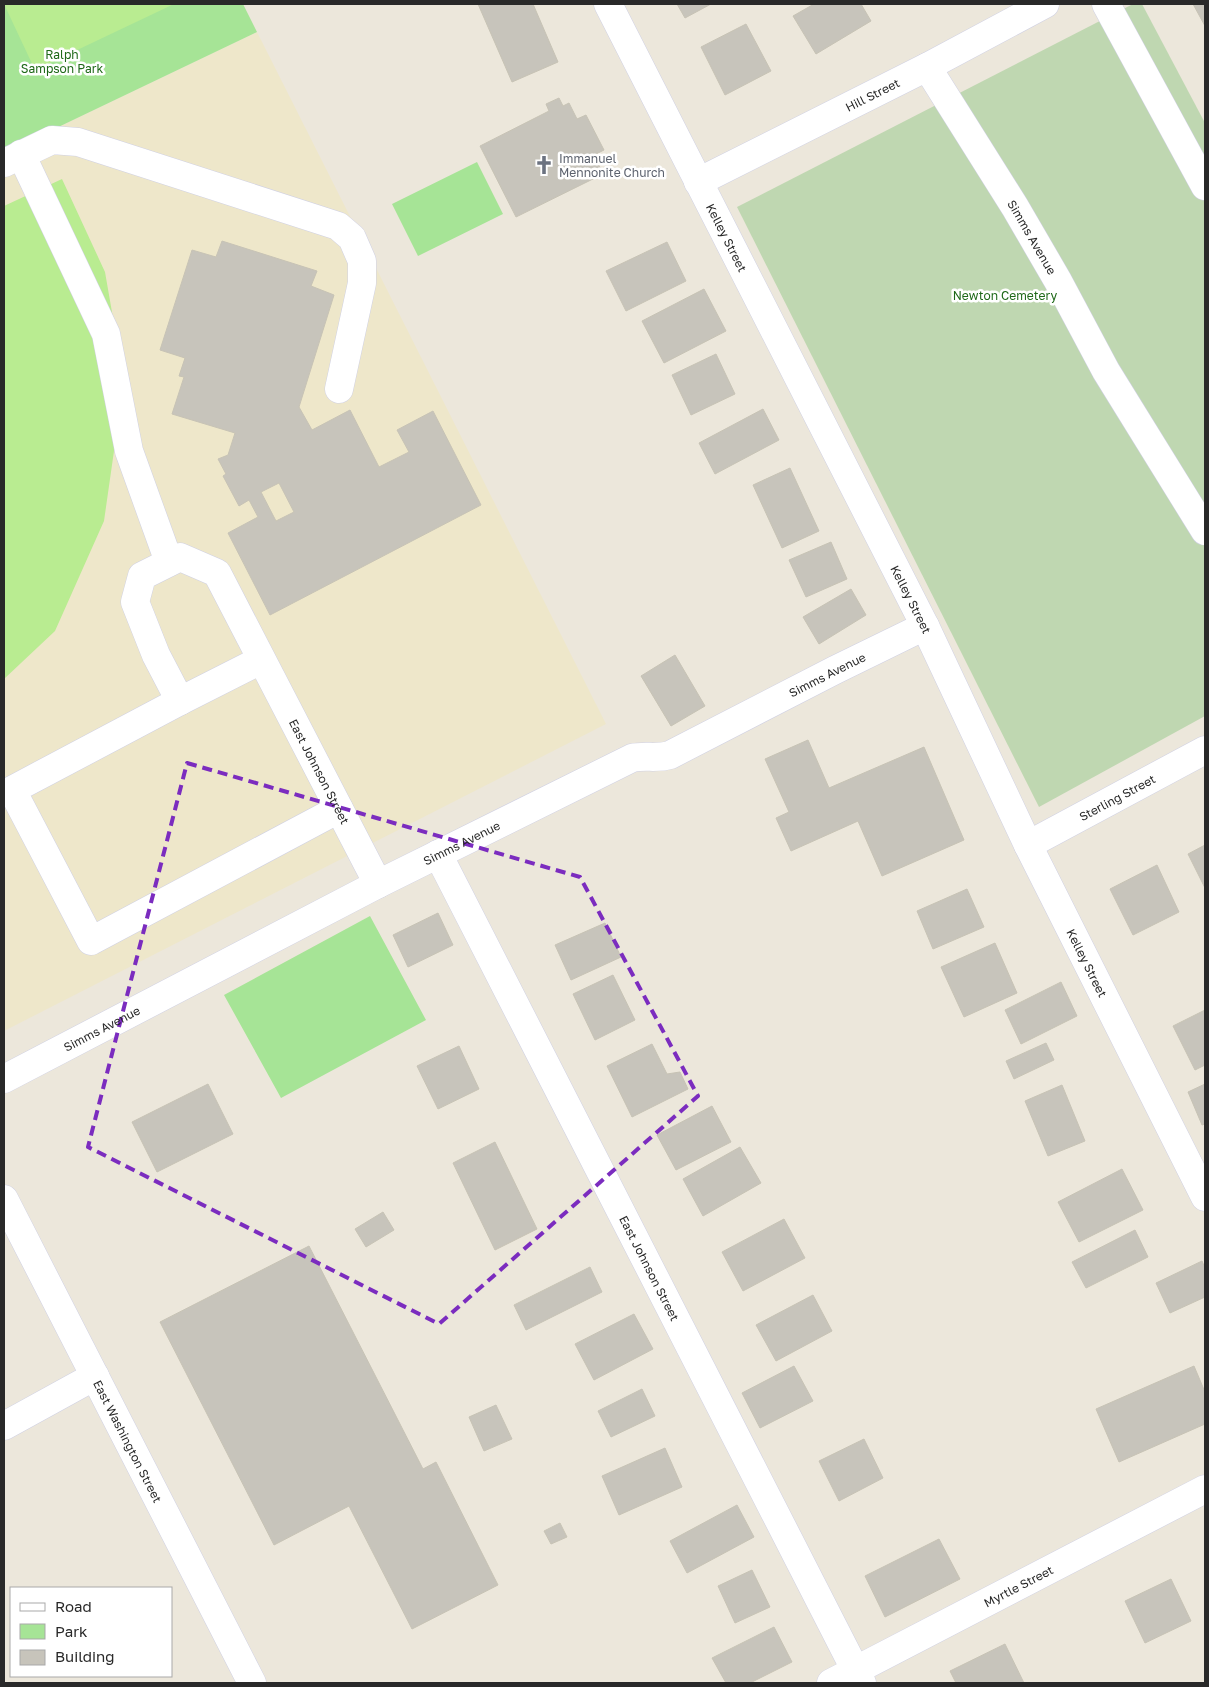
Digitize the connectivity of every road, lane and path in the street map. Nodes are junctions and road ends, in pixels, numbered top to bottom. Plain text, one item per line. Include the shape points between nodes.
1 (608, 4) edge
2 (1045, 4) edge
3 (1106, 4) edge
4 (927, 67) junction
5 (12, 159) edge
6 (698, 182) junction
7 (1205, 186) edge
8 (339, 389) dead end
9 (1205, 531) edge
10 (169, 562) junction
11 (925, 626) junction
12 (261, 660) junction
13 (180, 701) junction
14 (1205, 750) edge
15 (339, 809) junction
16 (1028, 845) junction
17 (438, 854) junction
18 (378, 884) junction
19 (4, 1079) edge
20 (1205, 1197) edge
21 (4, 1199) edge
22 (95, 1376) junction
23 (4, 1426) edge
24 (1205, 1489) edge
25 (858, 1677) edge
26 (252, 1683) edge
27 (831, 1683) edge

1 - 6 street, Kelley Street
2 - 4 street, Hill Street
3 - 7 street
4 - 6 street, Hill Street
4 - 9 street, Simms Avenue via 1015,207 1106,371
5 - 8 street via 52,140 78,142 338,226 352,238 362,260 362,283
5 - 10 street via 106,334 129,451
6 - 11 street, Kelley Street
10 - 12 street, East Johnson Street via 180,557 216,573
10 - 13 street via 142,576 135,602 156,655
11 - 16 street, Kelley Street
11 - 17 street, Simms Avenue via 670,755 632,758
12 - 13 street
12 - 15 street, East Johnson Street
13 - 15 street via 12,790 91,941
14 - 16 street, Sterling Street
15 - 18 street, East Johnson Street
16 - 20 street, Kelley Street
17 - 18 street, Simms Avenue
17 - 25 street, East Johnson Street
18 - 19 street, Simms Avenue
21 - 22 street, East Washington Street
22 - 23 street
22 - 26 street, East Washington Street
24 - 25 street, Myrtle Street
25 - 27 street, Myrtle Street

